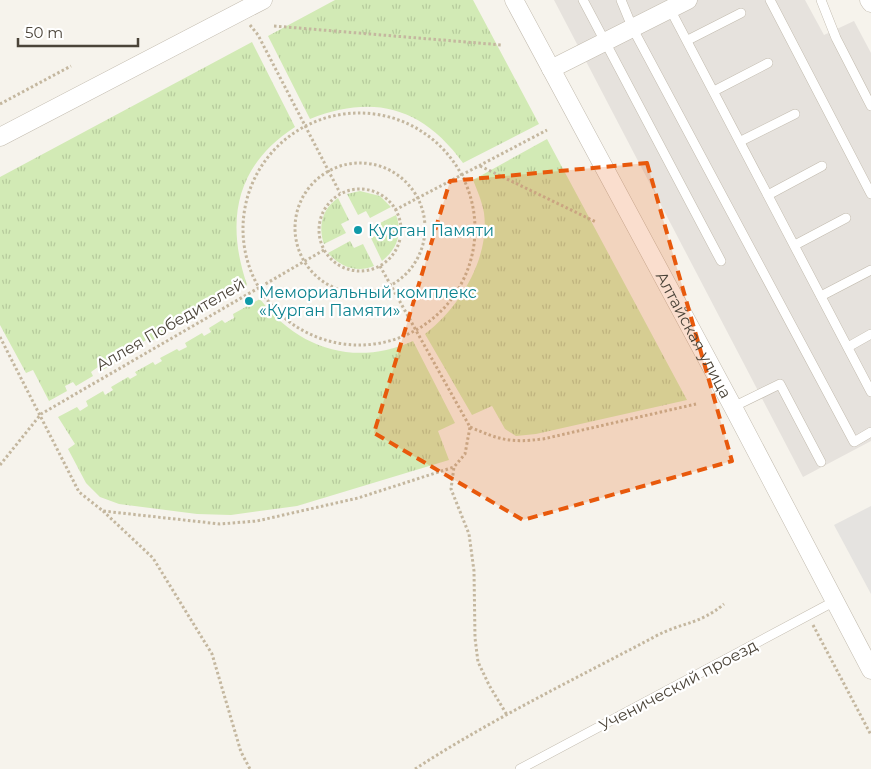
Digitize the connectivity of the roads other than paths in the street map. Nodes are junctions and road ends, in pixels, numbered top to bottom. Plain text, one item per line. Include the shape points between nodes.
1 (263, 0) edge
2 (514, 0) edge
3 (583, 0) edge
4 (621, 0) edge
5 (688, 0) edge
6 (770, 0) edge
7 (821, 0) edge
8 (670, 9) junction
9 (741, 13) dead end
10 (634, 29) junction
11 (688, 40) junction
12 (605, 43) junction
13 (768, 63) dead end
14 (551, 69) junction
15 (714, 91) junction
16 (871, 106) edge
17 (795, 114) dead end
18 (0, 137) edge
19 (741, 142) junction
20 (822, 166) dead end
21 (871, 194) edge
22 (768, 195) junction
23 (846, 218) dead end
24 (794, 245) junction
25 (722, 261) dead end
26 (871, 270) edge
27 (821, 296) junction
28 (871, 334) edge
29 (848, 346) junction
30 (871, 392) edge
31 (733, 407) junction
32 (871, 432) edge
33 (821, 462) dead end
34 (835, 601) junction
35 (871, 670) edge
36 (520, 769) edge

1 - 18 street
2 - 14 street, Алтайская улица
3 - 12 lane
4 - 10 lane
5 - 8 street
6 - 21 lane
7 - 16 lane via 836,38
8 - 10 street
8 - 11 lane
9 - 11 lane
10 - 12 street
10 - 32 lane via 854,442
11 - 15 lane
12 - 14 street
12 - 25 lane
13 - 15 lane
14 - 31 street, Алтайская улица
15 - 19 lane
17 - 19 lane
19 - 22 lane
20 - 22 lane
22 - 24 lane
23 - 24 lane
24 - 27 lane
26 - 27 lane
27 - 29 lane
28 - 29 lane
29 - 30 lane
31 - 33 lane via 780,384
31 - 34 street, Алтайская улица
34 - 35 street, Алтайская улица
34 - 36 lane, Ученический проезд

